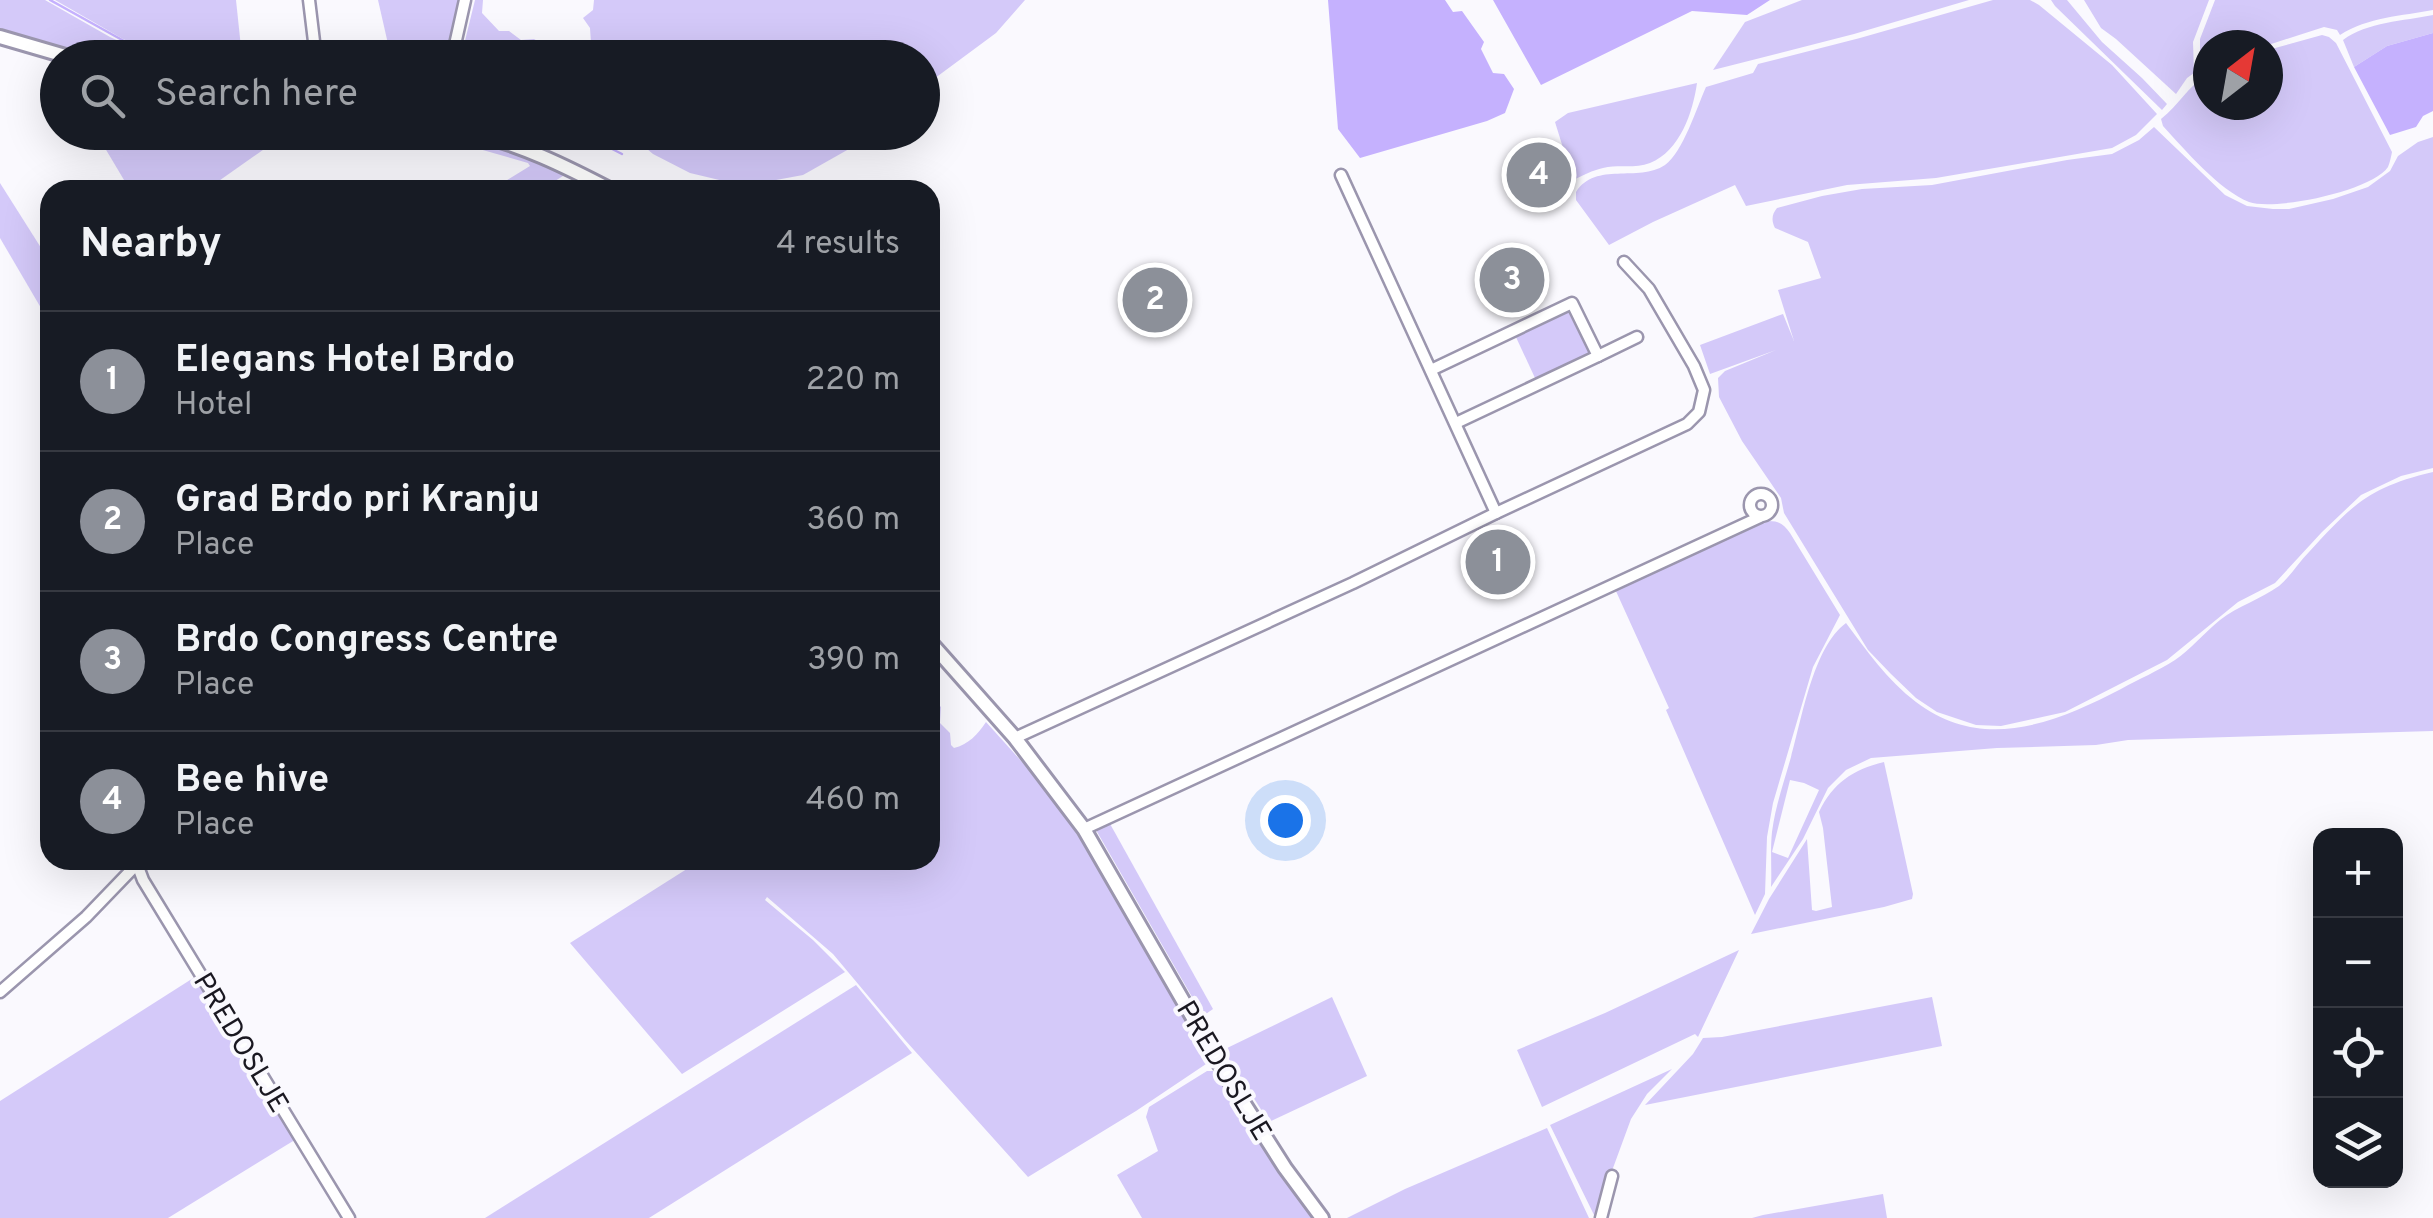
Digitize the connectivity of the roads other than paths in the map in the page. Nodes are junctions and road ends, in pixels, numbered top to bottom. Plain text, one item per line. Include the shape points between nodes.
1 (309, 0) edge
2 (465, 0) edge
3 (0, 37) edge
4 (314, 40) edge
5 (456, 40) edge
6 (40, 49) edge
7 (527, 150) edge
8 (1342, 174) dead end
9 (590, 180) edge
10 (1624, 262) dead end
11 (1637, 337) dead end
12 (1598, 356) junction
13 (1431, 370) junction
14 (1456, 423) junction
15 (1496, 512) junction
16 (1755, 513) dead end
17 (940, 653) edge
18 (1015, 738) junction
19 (1084, 830) junction
20 (131, 870) edge
21 (140, 870) edge
22 (0, 992) edge
23 (1612, 1176) dead end
24 (349, 1218) edge
25 (1322, 1218) edge
26 (1600, 1218) edge

1 - 4 street
2 - 5 street
3 - 6 street
7 - 9 street
8 - 13 street
10 - 15 street via 1649,289 1694,366 1704,390 1699,412 1687,424
11 - 12 street
12 - 13 street via 1572,304
12 - 14 street
13 - 14 street
14 - 15 street
15 - 18 street
16 - 19 street via 1734,529
17 - 18 street
18 - 19 street
19 - 25 street, PREDOSLJE via 1227,1077
20 - 22 street
21 - 24 street, PREDOSLJE
23 - 26 street

